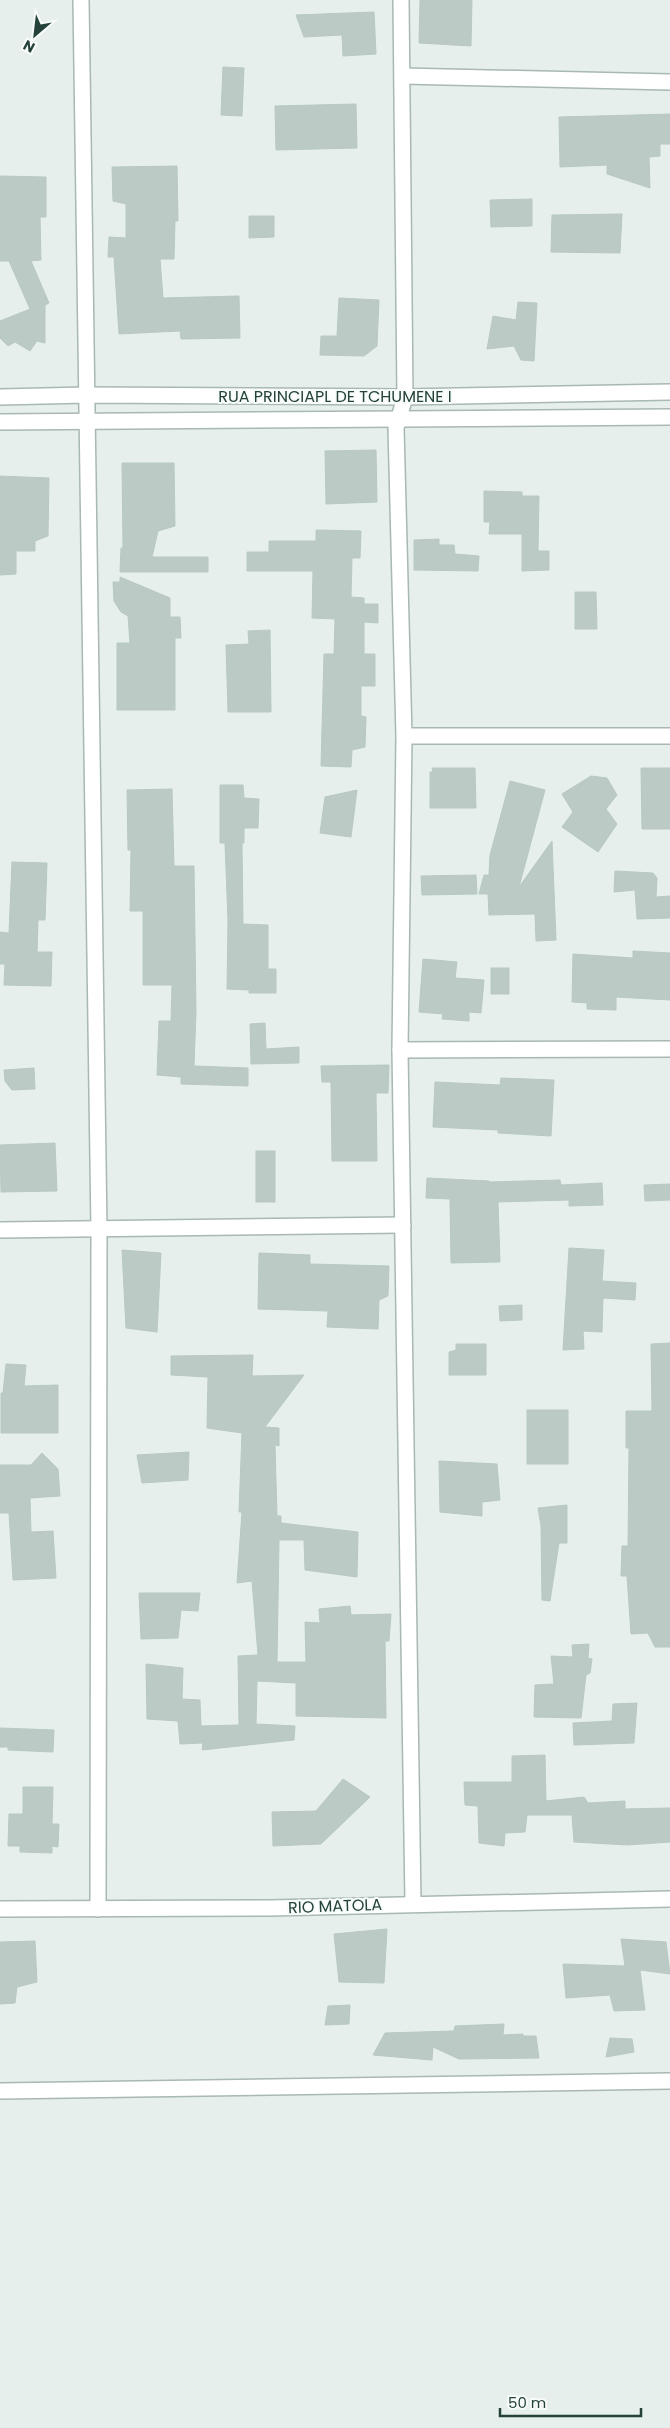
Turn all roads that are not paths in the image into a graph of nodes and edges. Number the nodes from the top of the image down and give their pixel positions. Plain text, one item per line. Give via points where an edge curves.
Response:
1 (81, 0) edge
2 (400, 0) edge
3 (402, 76) junction
4 (670, 82) edge
5 (670, 392) edge
6 (87, 395) junction
7 (0, 397) edge
8 (405, 397) junction
9 (670, 417) edge
10 (400, 418) junction
11 (0, 422) edge
12 (87, 422) junction
13 (404, 736) junction
14 (670, 736) edge
15 (670, 1049) edge
16 (400, 1050) junction
17 (403, 1225) junction
18 (99, 1229) junction
19 (0, 1230) edge
20 (670, 1899) edge
21 (413, 1903) junction
22 (0, 1909) edge
23 (98, 1909) junction
24 (670, 2081) edge
25 (0, 2091) edge

1 - 6 street
2 - 3 street
3 - 4 street
3 - 8 street
5 - 8 street, RUA PRINCIAPL DE TCHUMENE I
6 - 7 street, RUA PRINCIAPL DE TCHUMENE I
6 - 8 street, RUA PRINCIAPL DE TCHUMENE I
6 - 12 street
8 - 10 street
9 - 10 street, RUA PRINCIAPL DE TCHUMENE I
10 - 12 street, RUA PRINCIAPL DE TCHUMENE I
10 - 13 street via 396,428
11 - 12 street, RUA PRINCIAPL DE TCHUMENE I
12 - 18 street
13 - 14 street
13 - 16 street
15 - 16 street
16 - 17 street
17 - 18 street
17 - 21 street
18 - 19 street
18 - 23 street
20 - 21 street, RIO MATOLA
21 - 23 street, RIO MATOLA
22 - 23 street, RIO MATOLA
24 - 25 street

